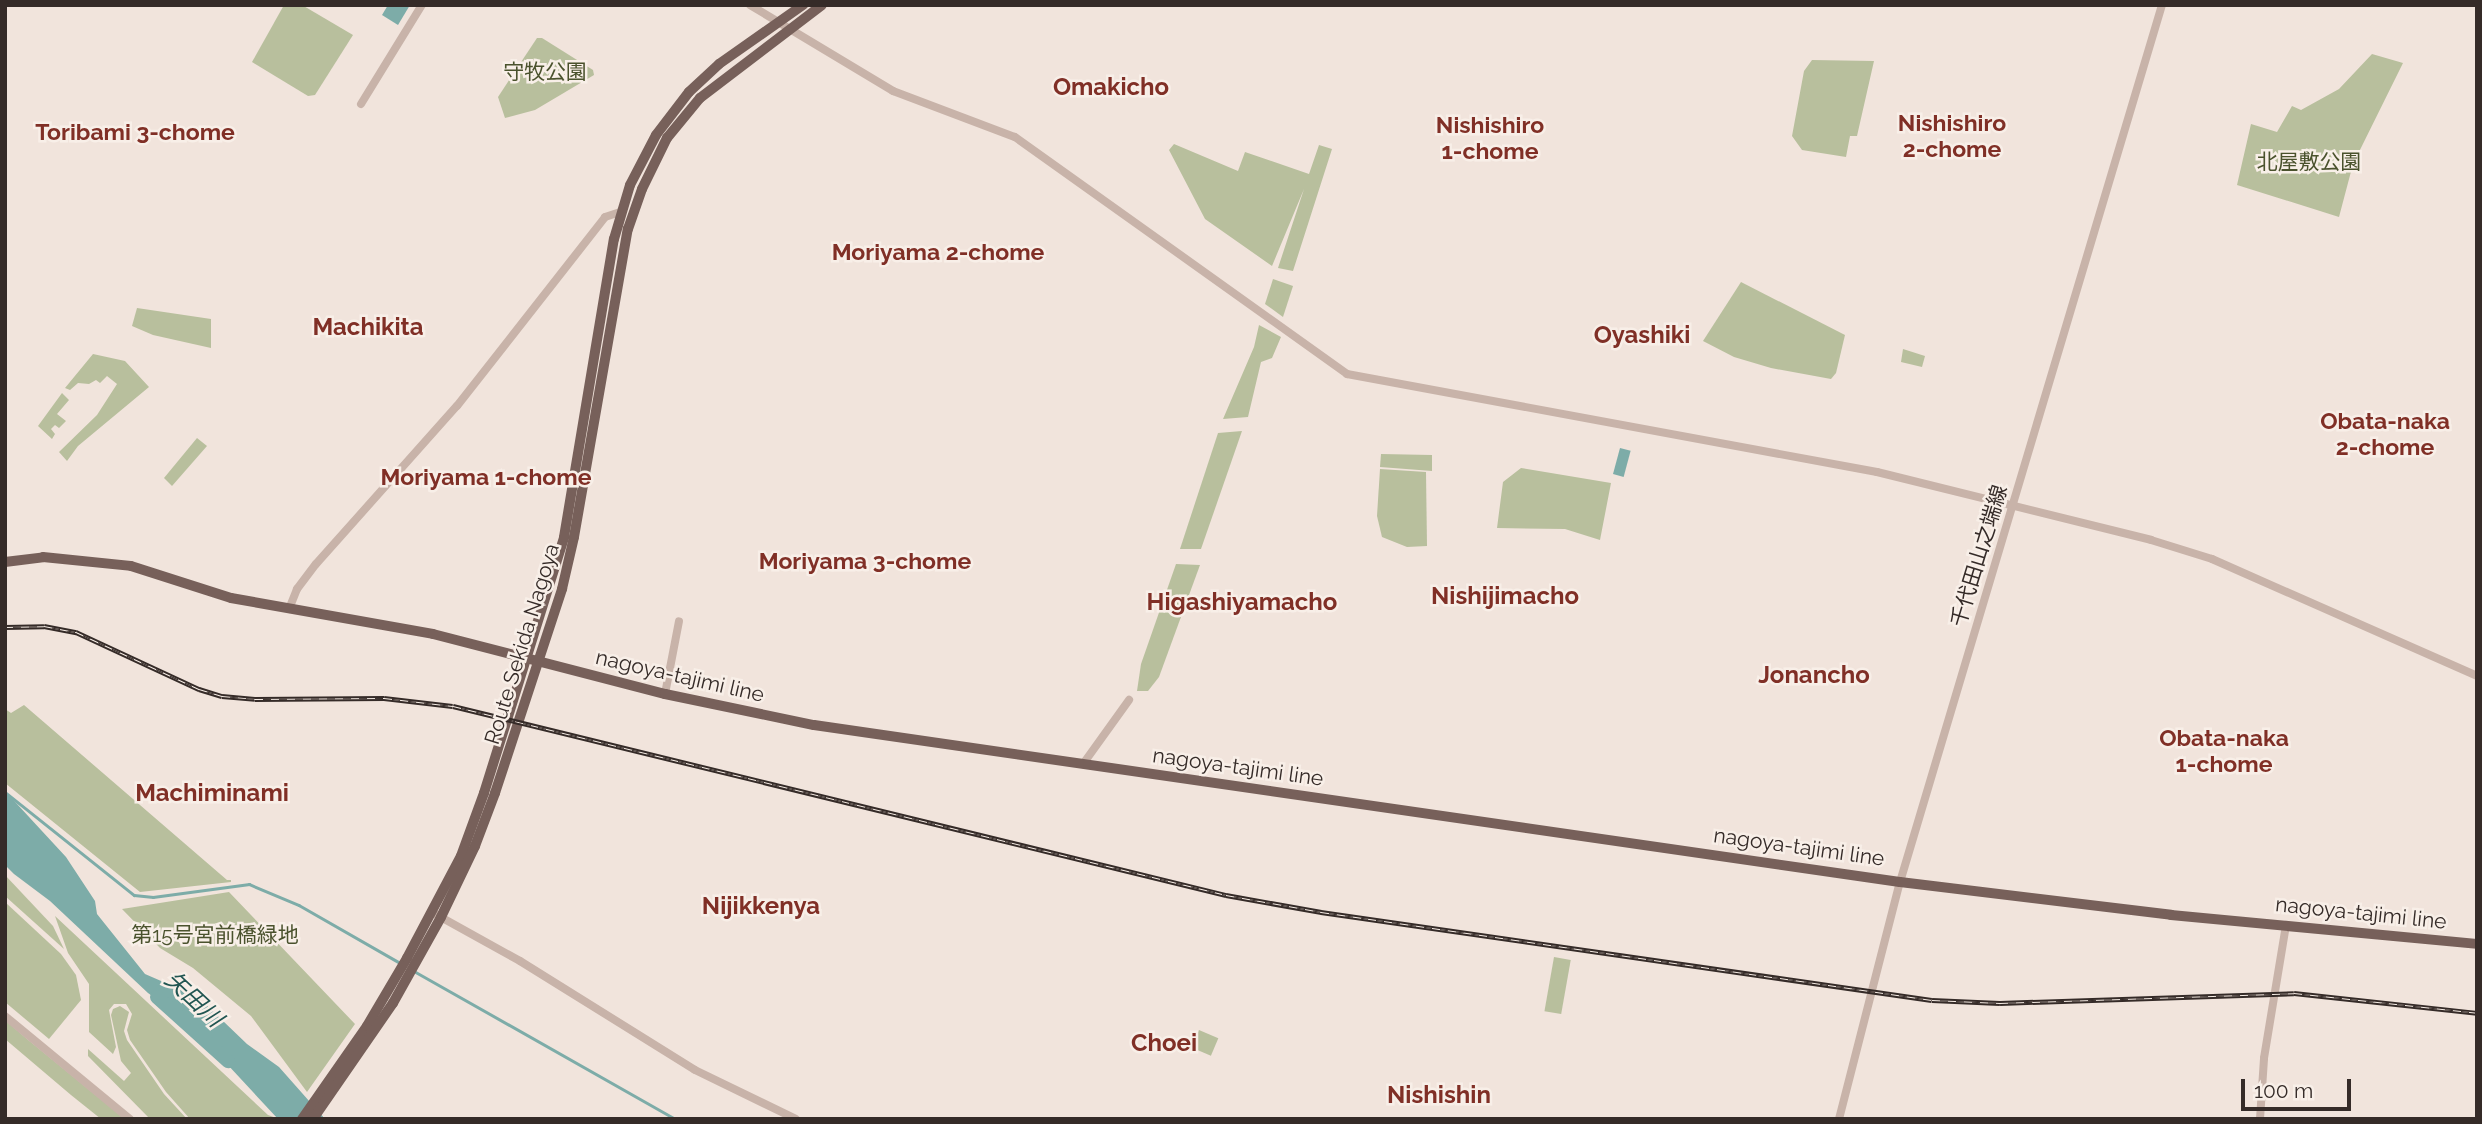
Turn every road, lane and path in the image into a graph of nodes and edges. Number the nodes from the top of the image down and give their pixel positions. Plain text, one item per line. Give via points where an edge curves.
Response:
1 (422, 5) edge
2 (750, 5) edge
3 (803, 5) edge
4 (822, 5) edge
5 (2162, 5) edge
6 (776, 23) junction
7 (787, 30) junction
8 (361, 104) dead end
9 (620, 212) junction
10 (2012, 506) junction
11 (5, 562) edge
12 (289, 609) junction
13 (679, 621) dead end
14 (527, 658) junction
15 (540, 662) junction
16 (2477, 676) edge
17 (665, 694) junction
18 (1129, 700) dead end
19 (1083, 764) junction
20 (1900, 882) junction
21 (436, 915) junction
22 (2286, 925) junction
23 (2477, 943) edge
24 (411, 961) junction
25 (5, 1016) edge
26 (130, 1119) edge
27 (302, 1119) edge
28 (313, 1119) edge
29 (796, 1119) edge
30 (1839, 1119) edge
31 (2260, 1119) edge

1 - 8 street
2 - 6 street
3 - 6 main road, Route Sekida Nagoya
4 - 7 main road, Route Sekida Nagoya
5 - 10 street, 千代田山之端線
6 - 7 street
6 - 9 main road, Route Sekida Nagoya via 689,92 651,144
7 - 10 street via 893,91 1015,137 1342,372 1877,472
7 - 15 main road, Route Sekida Nagoya via 700,98 667,138 638,197 628,229 573,540
9 - 12 street via 605,216 457,406 313,567
9 - 14 main road, Route Sekida Nagoya via 564,537
10 - 16 street via 2212,559
10 - 20 street, 千代田山之端線
11 - 12 main road, nagoya-tajimi line via 43,557 131,566 231,598
12 - 14 main road, nagoya-tajimi line via 433,634
13 - 17 street
14 - 15 main road, nagoya-tajimi line
14 - 21 main road, Route Sekida Nagoya via 461,856
15 - 17 main road, nagoya-tajimi line
15 - 21 main road, Route Sekida Nagoya via 475,846
17 - 19 main road, nagoya-tajimi line via 814,725
18 - 19 street
19 - 20 main road, nagoya-tajimi line
20 - 22 main road, nagoya-tajimi line
20 - 30 street, 千代田山之端線
21 - 24 main road, Route Sekida Nagoya
21 - 29 street via 520,961 695,1070
22 - 23 main road, nagoya-tajimi line
22 - 31 street via 2264,1058
24 - 27 main road, Route Sekida Nagoya
24 - 28 main road, Route Sekida Nagoya via 393,1003
25 - 26 street

